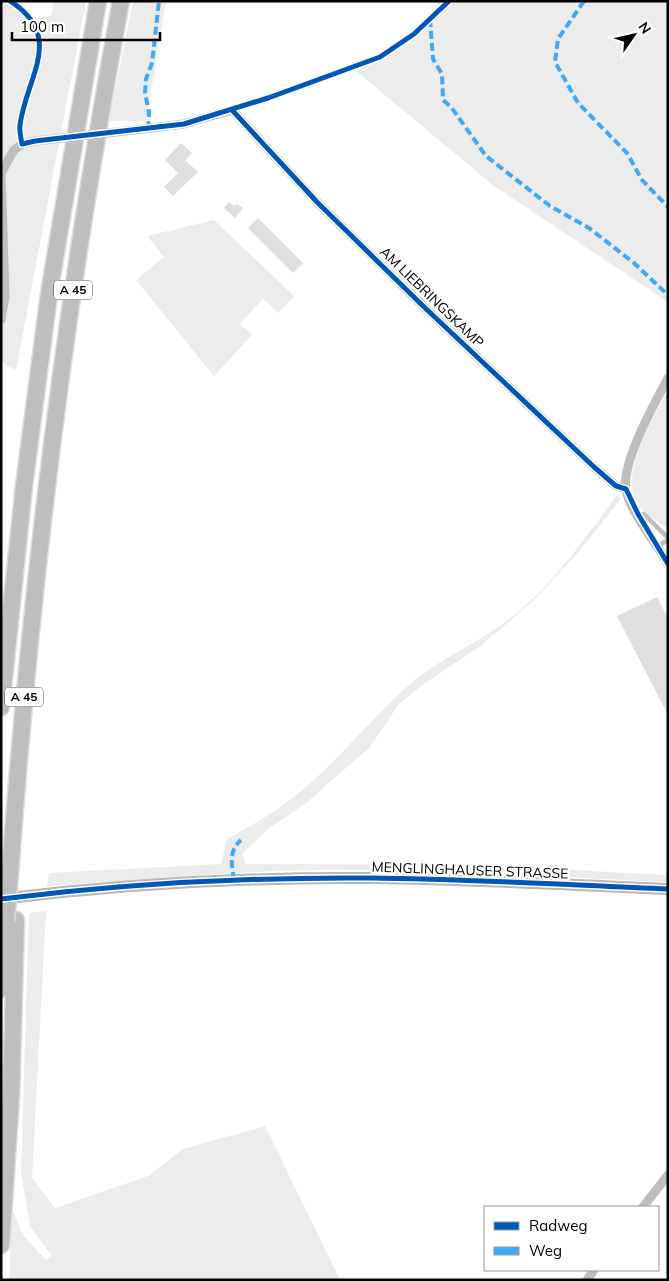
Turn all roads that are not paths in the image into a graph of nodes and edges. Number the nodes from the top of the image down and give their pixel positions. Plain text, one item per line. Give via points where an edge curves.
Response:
1 (98, 1) edge
2 (121, 1) edge
3 (449, 1) edge
4 (232, 110) junction
5 (1, 320) edge
6 (668, 378) edge
7 (626, 489) junction
8 (638, 514) junction
9 (668, 539) edge
10 (658, 546) junction
11 (668, 564) edge
12 (2, 688) edge
13 (1, 707) edge
14 (668, 889) edge
15 (1, 899) edge
16 (11, 921) junction
17 (1, 989) edge
18 (668, 1175) edge
19 (644, 1206) edge
20 (1, 1245) edge

1 - 12 highway, A 45 via 49,294
2 - 16 highway, A 45, bridge via 87,194 50,452 28,660 11,869
3 - 4 lane via 414,34 380,57
4 - 5 street, bridge via 184,124 35,141 14,150 1,173 6,296
4 - 7 street, AM LIEBRINGSKAMP via 286,171 424,306 594,467 616,486
6 - 7 street via 642,428
7 - 8 street
8 - 9 lane via 644,514
8 - 10 street
9 - 10 lane
10 - 11 street
12 - 13 highway, A 45
14 - 15 street, MENGLINGHAUSER STRASSE via 380,878 291,879 141,885
16 - 17 highway, A 45
16 - 20 highway via 11,1096
18 - 19 street

